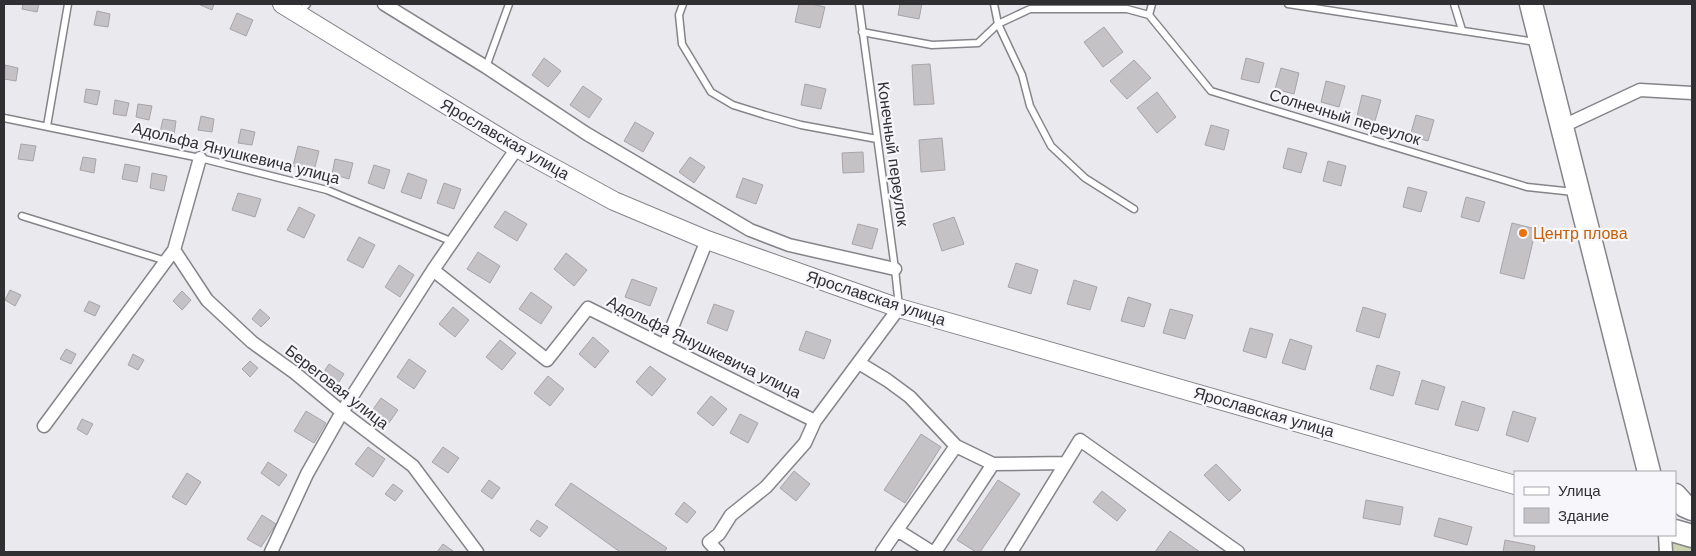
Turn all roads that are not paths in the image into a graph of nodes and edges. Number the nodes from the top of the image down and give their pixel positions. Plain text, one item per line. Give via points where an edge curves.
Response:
1 (68, 4) edge
2 (282, 4) edge
3 (384, 4) edge
4 (509, 4) edge
5 (683, 4) edge
6 (859, 4) edge
7 (994, 4) edge
8 (1152, 4) edge
9 (1288, 4) edge
10 (1454, 4) edge
11 (1531, 4) edge
12 (303, 9) edge
13 (1149, 15) junction
14 (998, 24) junction
15 (1462, 30) junction
16 (862, 32) junction
17 (1541, 43) junction
18 (486, 66) junction
19 (1692, 93) edge
20 (4, 118) edge
21 (47, 126) junction
22 (1561, 127) junction
23 (877, 140) junction
24 (517, 148) junction
25 (200, 158) junction
26 (1578, 192) junction
27 (1134, 209) dead end
28 (22, 216) dead end
29 (707, 240) junction
30 (453, 242) junction
31 (174, 250) junction
32 (166, 261) junction
33 (433, 270) junction
34 (895, 270) junction
35 (899, 308) junction
36 (665, 346) junction
37 (859, 363) junction
38 (342, 412) junction
39 (815, 421) junction
40 (44, 426) dead end
41 (1641, 444) junction
42 (956, 446) junction
43 (1066, 463) junction
44 (993, 464) junction
45 (1649, 471) edge
46 (1656, 471) edge
47 (1514, 485) edge
48 (1676, 496) edge
49 (1692, 510) edge
50 (897, 530) junction
51 (1676, 531) edge
52 (1665, 536) edge
53 (1692, 536) edge
54 (271, 552) edge
55 (477, 552) edge
56 (718, 552) edge
57 (882, 552) edge
58 (932, 552) edge
59 (936, 552) edge
60 (1011, 552) edge
61 (1238, 552) edge
62 (1666, 552) edge

1 - 21 lane
2 - 12 main road, Ярославская улица
3 - 18 street
4 - 18 lane
5 - 23 lane via 679,15 682,44 712,92 733,105 765,115
6 - 16 lane, Конечный переулок
7 - 14 lane
8 - 13 lane
9 - 15 lane
10 - 15 lane
11 - 17 highway
12 - 24 main road, Ярославская улица
13 - 14 lane via 1127,9 1030,9
13 - 26 lane, Солнечный переулок via 1211,91 1527,187
14 - 16 lane via 978,43 932,45
14 - 27 lane via 1022,75 1030,106 1051,146 1085,178
15 - 17 lane
16 - 23 lane, Конечный переулок
17 - 22 highway
18 - 34 street via 587,134 750,230 789,246
19 - 22 street via 1640,90
20 - 21 lane, Адольфа Янушкевича улица
21 - 25 lane, Адольфа Янушкевича улица
22 - 26 highway
23 - 34 lane, Конечный переулок
24 - 29 main road, Ярославская улица via 614,201
24 - 30 street
25 - 30 lane, Адольфа Янушкевича улица via 327,190
25 - 31 street
26 - 41 highway
28 - 32 lane
29 - 35 main road, Ярославская улица
29 - 36 street
30 - 33 street
31 - 32 street
31 - 38 street, Береговая улица via 207,300 252,342
32 - 40 street
33 - 36 street, Адольфа Янушкевича улица via 547,360 588,308
33 - 38 street
34 - 35 lane, Конечный переулок
35 - 37 street
35 - 47 main road, Ярославская улица
36 - 39 street, Адольфа Янушкевича улица
37 - 39 street
37 - 42 street via 910,397
38 - 54 street
38 - 55 street, Береговая улица via 413,466
39 - 56 street via 805,443 766,487 731,515 712,539 710,542
41 - 45 highway
41 - 46 highway
42 - 44 street
42 - 50 street
43 - 44 street
43 - 60 street
43 - 61 street via 1080,440
44 - 59 street
48 - 49 highway
50 - 57 street
50 - 58 street
51 - 53 highway
52 - 62 street

